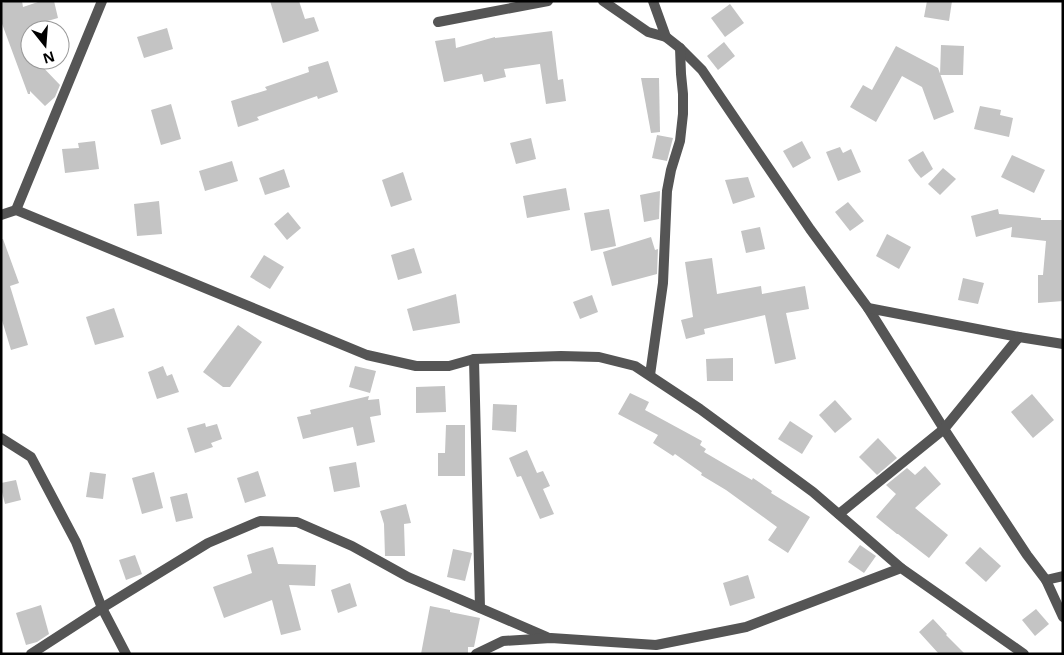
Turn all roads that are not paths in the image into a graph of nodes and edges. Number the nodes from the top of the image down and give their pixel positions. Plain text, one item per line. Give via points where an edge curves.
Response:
1 (102, 1) edge
2 (548, 1) edge
3 (603, 1) edge
4 (653, 1) edge
5 (438, 22) dead end
6 (666, 37) junction
7 (680, 48) junction
8 (16, 210) junction
9 (1, 215) edge
10 (868, 308) junction
11 (1019, 337) junction
12 (1063, 344) edge
13 (474, 360) junction
14 (650, 375) junction
15 (944, 429) junction
16 (1, 438) edge
17 (839, 514) junction
18 (901, 568) junction
19 (1063, 576) edge
20 (1046, 580) junction
21 (102, 608) junction
22 (480, 608) junction
23 (1063, 617) edge
24 (551, 638) junction
25 (31, 654) edge
26 (126, 654) edge
27 (476, 654) edge
28 (1024, 654) edge

1 - 8 street
2 - 5 street
3 - 6 street via 648,32
4 - 6 street
6 - 7 street
7 - 10 street via 702,70
7 - 14 street via 683,114 680,141 667,191 662,283
8 - 9 street
8 - 13 street via 367,355 416,366 449,366
10 - 11 street
10 - 15 street
11 - 12 street
11 - 15 street
13 - 14 street via 599,356 635,366
13 - 22 street
14 - 17 street
15 - 17 street
15 - 20 street
16 - 21 street via 31,457 76,542
17 - 18 street
18 - 24 street via 746,627 656,645
18 - 28 street
19 - 20 street
20 - 23 street
21 - 22 street via 208,543 260,521 296,522
21 - 25 street
21 - 26 street
22 - 24 street
24 - 27 street via 503,641

